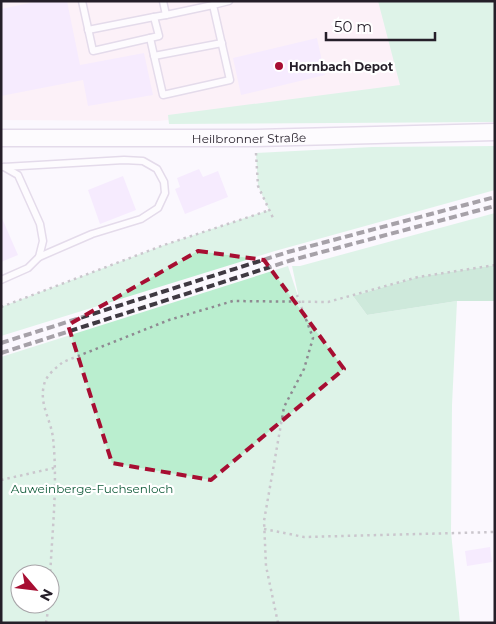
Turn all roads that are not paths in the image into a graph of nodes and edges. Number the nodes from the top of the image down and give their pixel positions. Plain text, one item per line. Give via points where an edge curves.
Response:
1 (82, 1) edge
2 (162, 1) edge
3 (229, 1) edge
4 (213, 5) junction
5 (166, 15) junction
6 (154, 17) junction
7 (88, 30) junction
8 (150, 38) junction
9 (222, 43) junction
10 (154, 56) junction
11 (495, 132) edge
12 (1, 138) edge
13 (3, 167) edge
14 (39, 257) junction
15 (1, 280) edge

1 - 7 lane
2 - 5 lane
3 - 4 lane
4 - 5 lane
4 - 9 lane
5 - 6 lane
6 - 7 lane
6 - 8 lane via 159,36
7 - 8 lane via 93,51
8 - 10 lane
9 - 10 lane
9 - 10 lane via 230,80 163,95
11 - 12 street, Heilbronner Straße via 256,138
13 - 14 lane via 18,175 40,224 42,241
13 - 14 lane via 124,160 143,162 157,170 164,182 165,193 158,208 141,219 92,234
14 - 15 lane via 28,268

